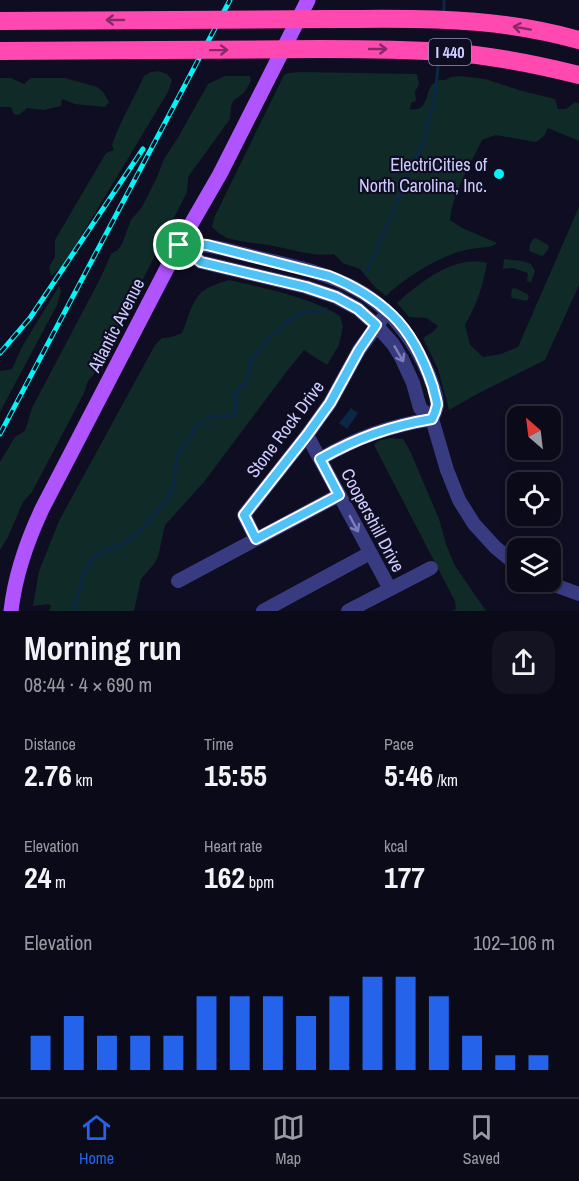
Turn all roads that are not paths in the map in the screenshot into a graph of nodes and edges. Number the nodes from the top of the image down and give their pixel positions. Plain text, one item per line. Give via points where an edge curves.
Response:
1 (308, 0) edge
2 (0, 21) edge
3 (579, 40) edge
4 (0, 51) edge
5 (579, 75) edge
6 (179, 245) junction
7 (274, 261) junction
8 (269, 277) junction
9 (388, 312) junction
10 (376, 325) junction
11 (432, 419) junction
12 (307, 435) junction
13 (320, 459) junction
14 (339, 495) junction
15 (256, 539) junction
16 (370, 553) junction
17 (507, 557) edge
18 (431, 568) dead end
19 (178, 581) dead end
20 (561, 587) edge
21 (390, 590) junction
22 (579, 594) edge
23 (11, 611) edge
24 (263, 611) edge
25 (348, 611) edge

1 - 6 main road, Atlantic Avenue
3 -> 2 highway, I 440, bridge via 547,32 453,21
4 -> 5 highway, I 440, bridge via 393,49 520,62
6 - 7 street via 207,245
6 - 8 street via 201,262
6 - 23 main road, Atlantic Avenue via 34,525 21,560
7 - 8 street
7 - 9 street via 347,283
8 - 10 street via 336,297
9 - 10 street, Stone Rock Drive
9 - 11 street via 408,336 428,371 437,404
10 -> 11 street via 402,359 420,408
10 - 12 street, Stone Rock Drive
11 - 13 street via 359,438
11 - 17 street via 459,500 474,524
12 - 13 street, Coopershill Drive
12 - 15 street, Stone Rock Drive via 244,515
13 - 14 street, Coopershill Drive
14 - 15 street
14 -> 16 street, Coopershill Drive
15 - 19 street
16 - 21 street, Coopershill Drive
16 - 24 street
18 - 21 street
20 - 22 street
21 - 25 street

